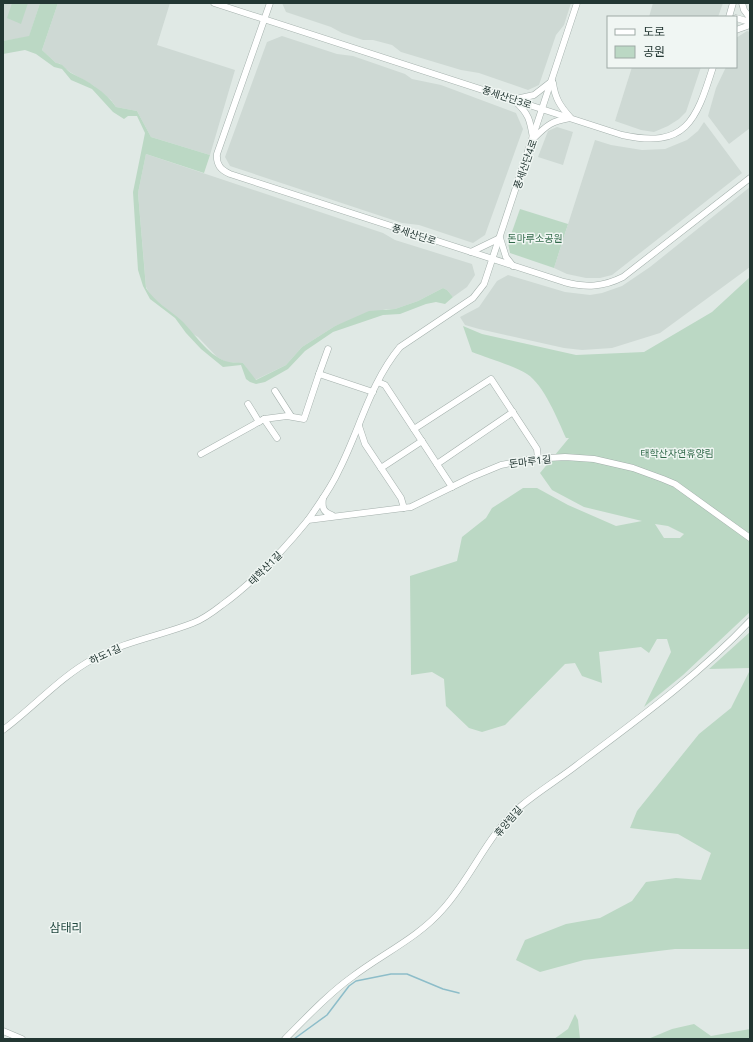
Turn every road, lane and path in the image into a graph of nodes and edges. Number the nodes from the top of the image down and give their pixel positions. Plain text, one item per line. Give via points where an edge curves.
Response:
1 (214, 3) edge
2 (270, 3) edge
3 (577, 3) edge
4 (733, 3) edge
5 (742, 3) edge
6 (732, 16) edge
7 (737, 18) edge
8 (750, 18) edge
9 (264, 19) junction
10 (750, 22) edge
11 (750, 25) edge
12 (737, 30) edge
13 (713, 68) edge
14 (552, 81) junction
15 (513, 99) junction
16 (543, 109) junction
17 (571, 118) junction
18 (533, 140) junction
19 (750, 178) edge
20 (500, 238) junction
21 (471, 252) junction
22 (493, 260) junction
23 (513, 266) junction
24 (328, 350) dead end
25 (319, 374) junction
26 (378, 382) junction
27 (275, 391) dead end
28 (373, 392) junction
29 (248, 404) dead end
30 (513, 412) junction
31 (291, 416) junction
32 (262, 420) junction
33 (359, 425) junction
34 (414, 429) junction
35 (277, 438) dead end
36 (422, 441) junction
37 (365, 444) junction
38 (350, 448) junction
39 (201, 454) dead end
40 (538, 459) junction
41 (437, 464) junction
42 (381, 468) junction
43 (452, 487) junction
44 (323, 497) junction
45 (404, 508) junction
46 (335, 516) junction
47 (308, 520) junction
48 (750, 538) edge
49 (223, 604) joint
50 (750, 621) edge
51 (3, 730) edge
52 (3, 1031) edge
53 (22, 1039) edge
54 (284, 1039) edge

1 - 9 street, 풍세산단3로
2 - 9 street, 풍세산단로
3 - 14 street, 풍세산단4로
4 - 6 street
5 - 8 street
7 - 10 street
9 - 15 street, 풍세산단3로
9 - 21 street, 풍세산단로 via 217,154 218,166 230,174
11 - 12 street
13 - 17 street, 풍세산단3로 via 697,112 682,130 669,136 642,139
14 - 15 street via 534,95
14 - 16 street, 풍세산단4로
14 - 17 street via 555,96
15 - 16 street, 풍세산단3로
15 - 18 street via 526,111
16 - 17 street, 풍세산단3로
16 - 18 street, 풍세산단4로
17 - 18 street via 547,125
18 - 20 street, 풍세산단4로
19 - 23 street, 풍세산단로 via 624,277 609,284 595,287 578,286
20 - 21 street
20 - 22 street, 풍세산단4로
20 - 23 street via 506,257
21 - 22 street, 풍세산단로
22 - 23 street, 풍세산단로
22 - 26 street, 풍세산단4로 via 484,284 474,298 400,347
24 - 25 street
25 - 28 street
25 - 31 street via 304,419
26 - 28 street, 풍세산단4로
26 - 34 street via 385,385
27 - 31 street
28 - 33 street, 풍세산단4로
29 - 32 street
30 - 34 street via 491,379
30 - 40 street via 537,449
30 - 41 street
31 - 32 street
32 - 35 street
32 - 39 street
33 - 37 street
33 - 38 street, 풍세산단4로
34 - 36 street
36 - 41 street
36 - 42 street
37 - 38 street via 360,443
37 - 42 street
38 - 44 street, 풍세산단4로
40 - 43 street, 돈마루1길 via 501,465
40 - 48 street, 돈마루1길 via 594,459 633,468 663,479 675,484
41 - 43 street
42 - 45 street via 401,498
43 - 45 street, 돈마루1길
44 - 46 street via 323,510
44 - 47 street, 풍세산단4로
45 - 46 street, 돈마루1길
46 - 47 street, 돈마루1길
47 - 49 street, 태학산1길 via 243,590
49 - 51 street, 하도1길 via 195,622 134,641 95,657 73,670 28,712
50 - 54 street, 휴양림길 via 689,678 519,807 504,822 443,910 418,933 337,989
52 - 53 street

